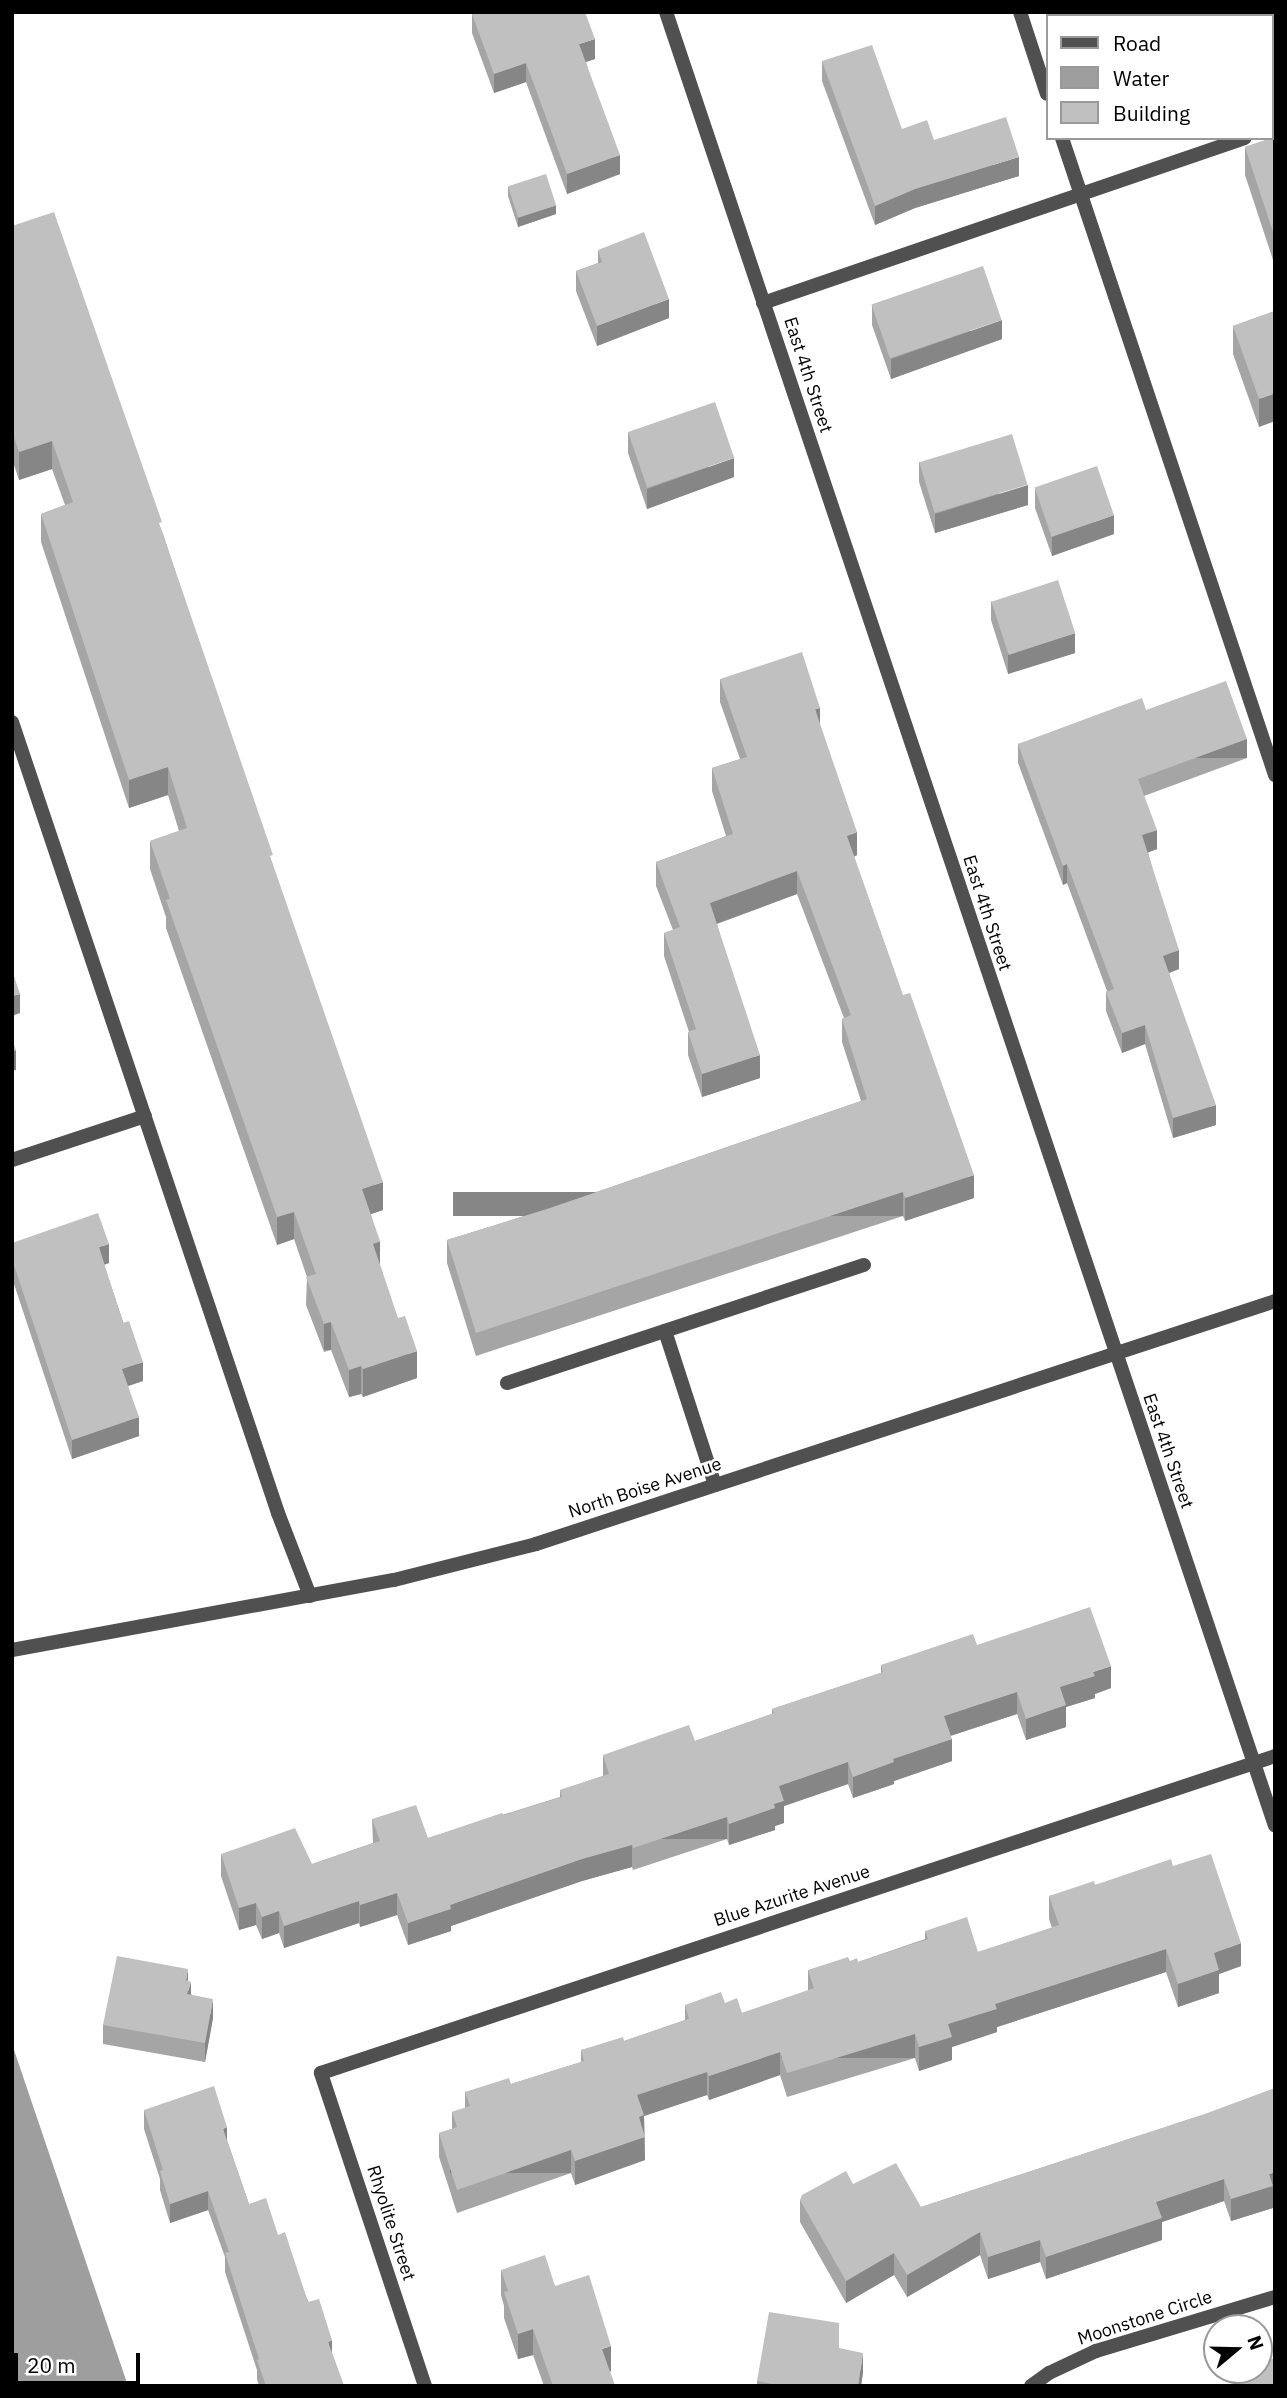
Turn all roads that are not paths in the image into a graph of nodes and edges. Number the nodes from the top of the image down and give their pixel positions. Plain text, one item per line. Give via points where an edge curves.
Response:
1 (666, 12) edge
2 (1020, 12) edge
3 (1046, 91) edge
4 (1063, 140) edge
5 (1239, 140) edge
6 (1081, 194) junction
7 (763, 303) junction
8 (12, 722) edge
9 (1275, 775) edge
10 (145, 1116) junction
11 (12, 1160) edge
12 (864, 1265) dead end
13 (1275, 1301) edge
14 (664, 1331) junction
15 (1115, 1354) junction
16 (507, 1383) dead end
17 (715, 1485) junction
18 (310, 1595) junction
19 (12, 1650) edge
20 (1275, 1756) edge
21 (1254, 1763) junction
22 (1275, 1826) edge
23 (321, 2073) joint
24 (1275, 2297) edge
25 (425, 2386) edge
26 (1031, 2386) edge

1 - 7 street, East 4th Street
2 - 3 street
4 - 6 street
5 - 6 street
6 - 7 street
6 - 9 street
7 - 15 street, East 4th Street
8 - 10 street
10 - 11 street
10 - 18 street
12 - 14 street
13 - 15 street, North Boise Avenue
14 - 16 street
14 - 17 street
15 - 17 street, North Boise Avenue
15 - 21 street, East 4th Street
17 - 18 street, North Boise Avenue via 536,1544 394,1580
18 - 19 street, North Boise Avenue
20 - 21 street, Blue Azurite Avenue
21 - 22 street, East 4th Street
21 - 23 street, Blue Azurite Avenue
23 - 25 street, Rhyolite Street
24 - 26 street, Moonstone Circle via 1096,2351

